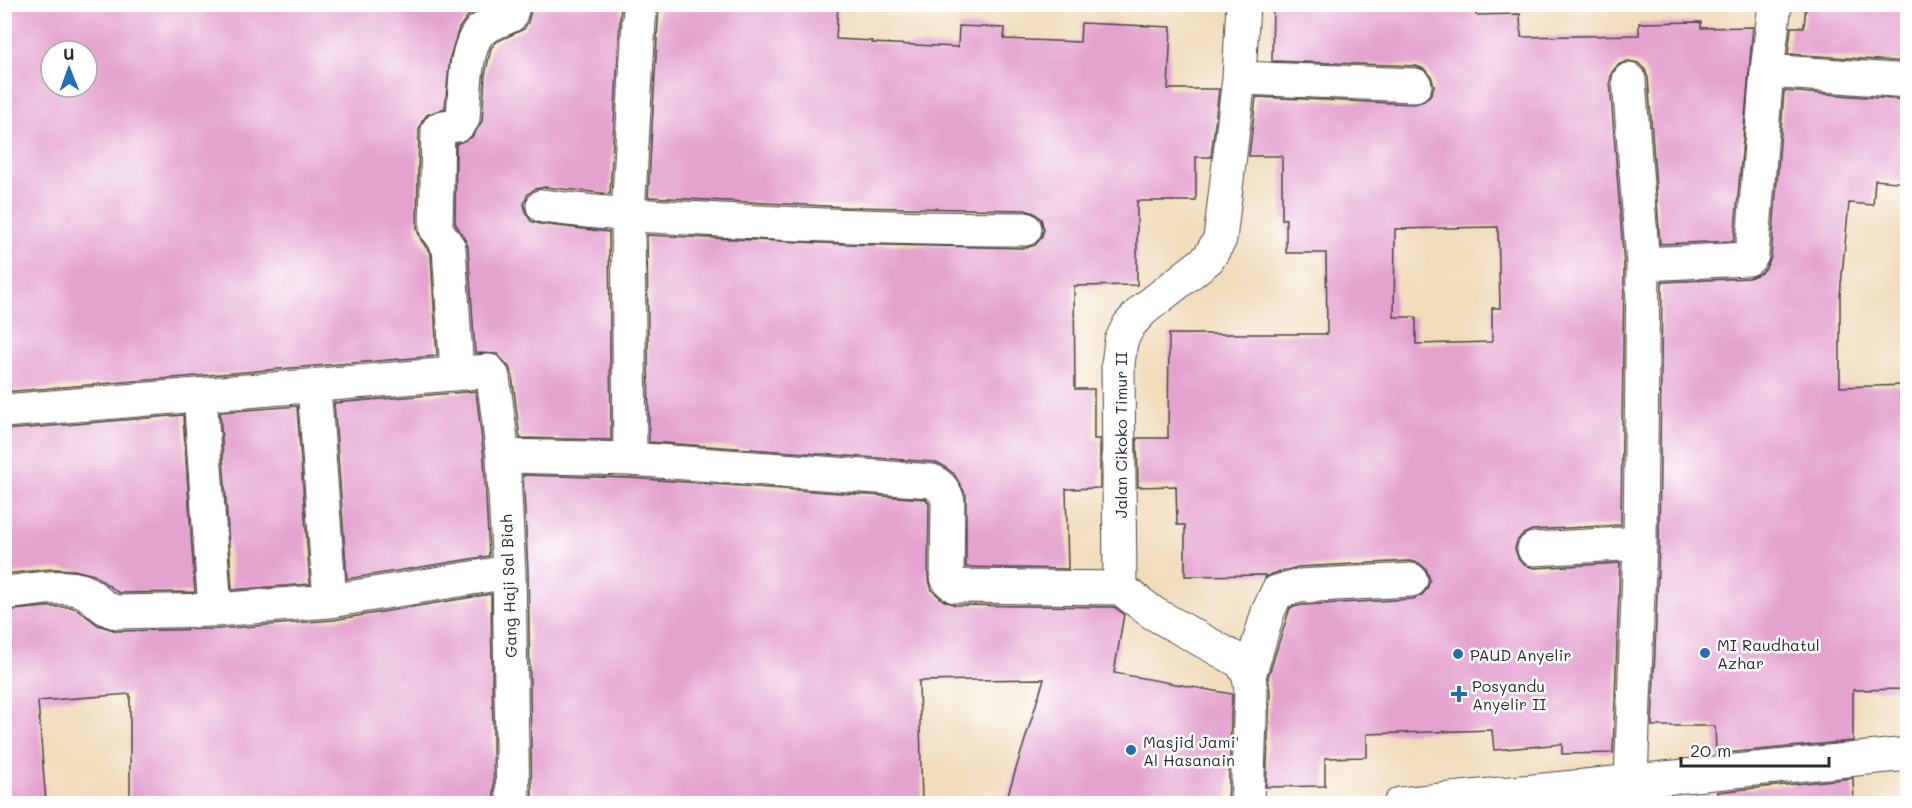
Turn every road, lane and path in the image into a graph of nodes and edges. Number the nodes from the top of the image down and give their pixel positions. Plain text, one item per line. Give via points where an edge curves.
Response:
1 (514, 4) edge
2 (640, 4) edge
3 (1243, 4) edge
4 (1773, 5) edge
5 (1767, 71) junction
6 (1239, 78) junction
7 (1629, 80) dead end
8 (1908, 81) edge
9 (1415, 85) dead end
10 (543, 206) dead end
11 (628, 215) junction
12 (1025, 229) dead end
13 (1643, 264) junction
14 (473, 372) junction
15 (314, 387) junction
16 (200, 395) junction
17 (4, 411) edge
18 (503, 456) junction
19 (630, 459) junction
20 (1640, 543) junction
21 (1534, 549) dead end
22 (509, 572) junction
23 (1412, 580) dead end
24 (1120, 588) junction
25 (4, 593) edge
26 (330, 601) junction
27 (214, 610) junction
28 (1249, 676) junction
29 (1908, 754) edge
30 (1631, 781) junction
31 (513, 804) edge
32 (1247, 804) edge
33 (1400, 804) edge

1 - 14 street, Gang Haji Sal Biah via 510,16 476,36 469,55 463,119 458,125 438,130 436,229 450,254
2 - 11 street
3 - 6 street, Jalan Cikoko Timur II
4 - 5 street
5 - 8 street
5 - 13 street via 1752,255 1748,259
6 - 9 street
6 - 24 street, Jalan Cikoko Timur II via 1220,239 1208,258 1143,310 1121,341
7 - 13 street
10 - 11 street
11 - 12 street via 901,228
11 - 19 street
13 - 20 street
14 - 15 street
14 - 18 street, Gang Haji Sal Biah via 493,377
15 - 16 street
15 - 26 street
16 - 17 street
16 - 27 street
18 - 19 street
18 - 22 street, Gang Haji Sal Biah
19 - 24 street via 932,482 945,492 948,501 947,577 955,586
20 - 21 street
20 - 30 street
22 - 26 street
22 - 31 street, Gang Haji Sal Biah
23 - 28 street via 1299,586 1277,592
24 - 28 street via 1153,613 1241,662
25 - 27 street via 66,588 82,590 107,610 117,612
26 - 27 street
28 - 32 street
29 - 30 street
30 - 33 street

